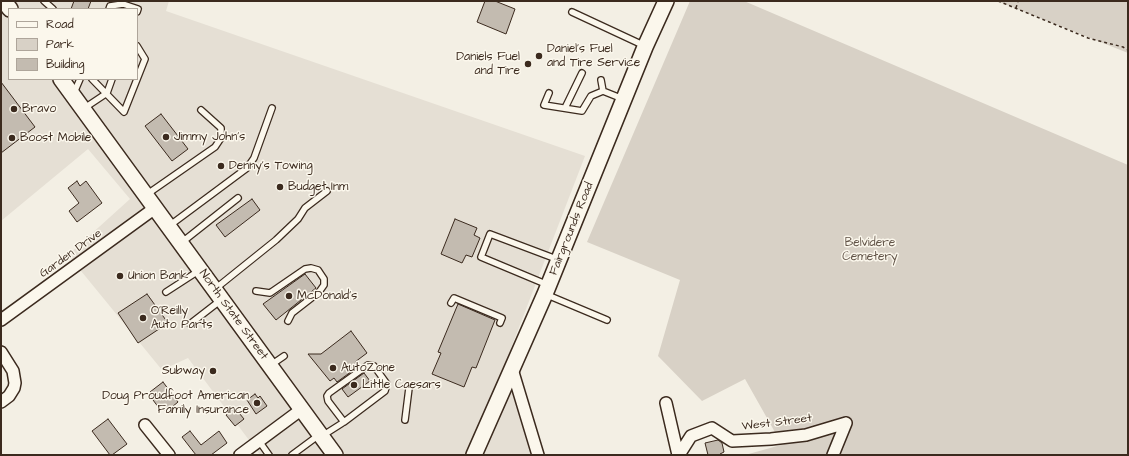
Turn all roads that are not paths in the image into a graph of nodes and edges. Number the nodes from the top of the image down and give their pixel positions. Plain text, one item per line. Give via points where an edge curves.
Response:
1 (44, 1) edge
2 (666, 1) edge
3 (52, 8) edge
4 (109, 8) edge
5 (135, 8) edge
6 (572, 12) dead end
7 (645, 47) junction
8 (138, 48) edge
9 (582, 73) dead end
10 (138, 77) edge
11 (62, 80) edge
12 (80, 80) edge
13 (93, 80) edge
14 (112, 80) edge
15 (137, 80) edge
16 (601, 80) dead end
17 (603, 91) junction
18 (107, 93) junction
19 (549, 93) dead end
20 (73, 95) junction
21 (625, 100) junction
22 (272, 108) dead end
23 (565, 108) junction
24 (83, 109) junction
25 (201, 110) dead end
26 (327, 191) dead end
27 (146, 195) junction
28 (238, 198) dead end
29 (155, 208) junction
30 (168, 226) junction
31 (181, 243) junction
32 (559, 261) junction
33 (200, 269) junction
34 (256, 290) dead end
35 (547, 290) junction
36 (166, 292) dead end
37 (218, 295) junction
38 (451, 303) dead end
39 (1, 320) edge
40 (607, 320) dead end
41 (288, 321) dead end
42 (500, 323) dead end
43 (190, 324) dead end
44 (1, 352) edge
45 (284, 356) dead end
46 (270, 365) junction
47 (512, 369) junction
48 (409, 388) dead end
49 (1, 402) edge
50 (666, 403) dead end
51 (302, 409) junction
52 (405, 420) dead end
53 (344, 422) junction
54 (145, 425) dead end
55 (321, 435) junction
56 (259, 441) junction
57 (169, 455) edge
58 (240, 455) edge
59 (269, 455) edge
60 (292, 455) edge
61 (335, 455) edge
62 (474, 455) edge
63 (538, 455) edge
64 (678, 455) edge
65 (833, 455) edge

1 - 3 lane
2 - 7 main road, Fairgrounds Road
4 - 5 lane via 123,4
6 - 7 lane
7 - 21 main road, Fairgrounds Road
8 - 10 lane via 145,59
9 - 23 lane
11 - 20 main road, North State Street
12 - 20 lane
13 - 18 lane
14 - 18 lane
15 - 18 lane via 124,112
16 - 17 lane
17 - 21 lane
17 - 23 lane via 591,96 582,111
18 - 24 lane
19 - 23 lane via 544,105
20 - 24 main road, North State Street
21 - 32 main road, Fairgrounds Road
22 - 30 lane via 254,158 247,168
24 - 27 main road, North State Street
25 - 27 lane via 221,128 222,138 215,147
26 - 37 lane via 305,208 298,219
27 - 29 main road, North State Street
28 - 31 lane
29 - 30 main road, North State Street
29 - 39 street, Garden Drive
30 - 31 main road, North State Street
31 - 33 main road, North State Street
32 - 35 main road, Fairgrounds Road
32 - 35 lane via 490,234 481,257
33 - 36 lane
33 - 37 main road, North State Street
34 - 41 lane via 270,293 305,269 318,270 324,279 324,285 292,313
35 - 40 lane
35 - 47 main road, Fairgrounds Road
37 - 43 lane
37 - 46 main road, North State Street
38 - 42 lane via 454,298 502,318
44 - 49 street via 13,371 15,383 9,396
45 - 46 lane
46 - 51 main road, North State Street
47 - 62 main road, Fairgrounds Road
47 - 63 street
48 - 52 lane
50 - 64 street
51 - 55 main road, North State Street
51 - 56 street
53 - 53 lane via 386,391 385,381 374,366 368,365 327,396
53 - 55 lane
54 - 57 street
55 - 60 lane
55 - 61 main road, North State Street
56 - 58 street
56 - 59 lane
64 - 65 street, West Street via 691,436 712,428 732,441 806,435 846,423

